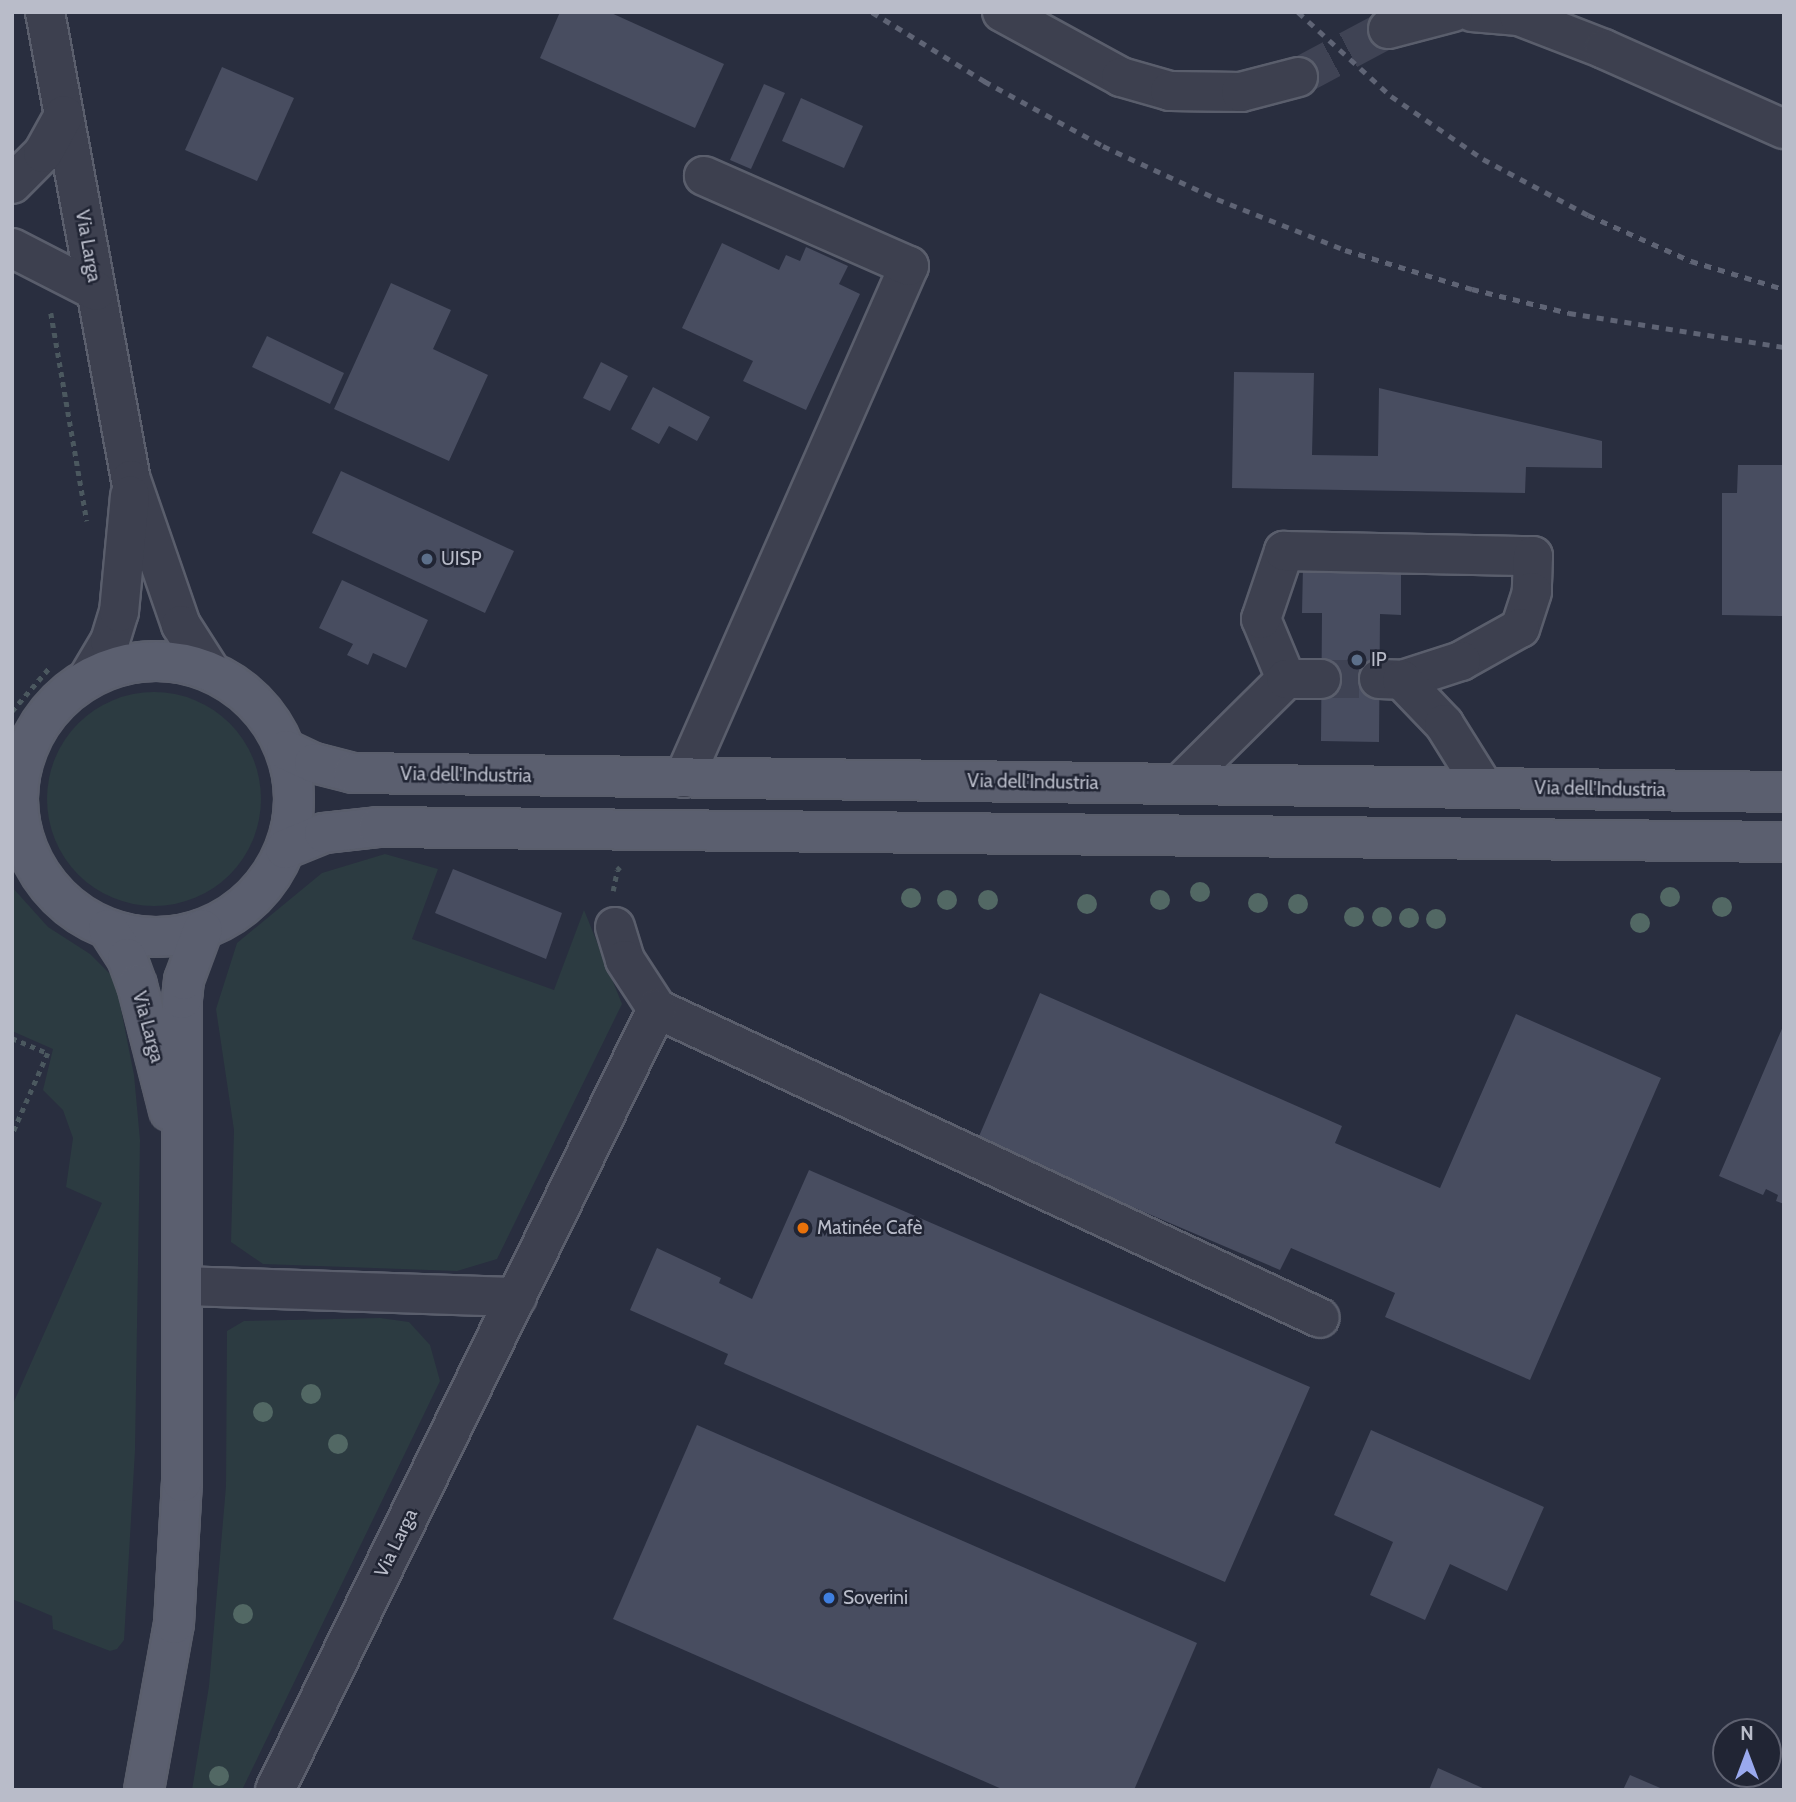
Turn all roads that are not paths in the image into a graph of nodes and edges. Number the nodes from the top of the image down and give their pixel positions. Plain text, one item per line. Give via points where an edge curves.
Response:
1 (46, 12) edge
2 (1002, 12) edge
3 (1453, 12) edge
4 (1472, 12) edge
5 (1388, 29) tunnel mouth
6 (1298, 77) tunnel mouth
7 (64, 115) junction
8 (1784, 129) edge
9 (704, 176) dead end
10 (12, 184) edge
11 (12, 248) edge
12 (96, 291) junction
13 (131, 480) junction
14 (73, 669) junction
15 (211, 672) junction
16 (286, 750) junction
17 (19, 755) edge
18 (684, 778) junction
19 (1180, 784) junction
20 (1484, 788) junction
21 (1784, 792) edge
22 (19, 842) edge
23 (1784, 842) edge
24 (285, 849) junction
25 (615, 927) dead end
26 (108, 929) junction
27 (202, 929) junction
28 (657, 1009) junction
29 (184, 1171) junction
30 (184, 1286) junction
31 (517, 1297) junction
32 (1320, 1318) dead end
33 (144, 1790) edge
34 (275, 1790) edge

1 - 7 street, Via Larga
2 - 6 street via 1121,77 1170,90 1241,92
3 - 5 street
4 - 8 street via 1519,16
7 - 10 street via 43,153
7 - 12 street, Via Larga
9 - 18 street via 909,266
11 - 12 street
12 - 13 street, Via Larga
13 - 14 street, Via Larga via 119,612 110,641
13 - 15 street, Via Larga via 181,625
14 - 15 main road via 149,661 181,663
14 - 17 main road via 54,706
15 - 16 main road via 248,695 264,712
16 - 18 main road, Via dell'Industria via 352,773
16 - 24 main road via 295,800
17 - 22 main road
18 - 19 main road, Via dell'Industria
19 - 20 main road, Via dell'Industria
19 - 20 street via 1304,679 1261,619 1284,551 1533,556 1532,592 1520,628 1461,661 1391,679 1444,724
20 - 21 main road, Via dell'Industria
22 - 26 main road via 57,896 81,916
23 - 24 main road via 379,827 324,833
24 - 27 main road via 253,898
25 - 28 street via 625,960
26 - 27 main road via 139,936 171,936
26 - 29 main road, Via Larga via 127,958 137,985
27 - 29 main road, Via Larga via 184,980
28 - 31 street, Via Larga
28 - 32 street
29 - 30 main road, Via Larga
30 - 31 street
30 - 33 main road, Via Larga via 182,1482 174,1624
31 - 34 street, Via Larga

